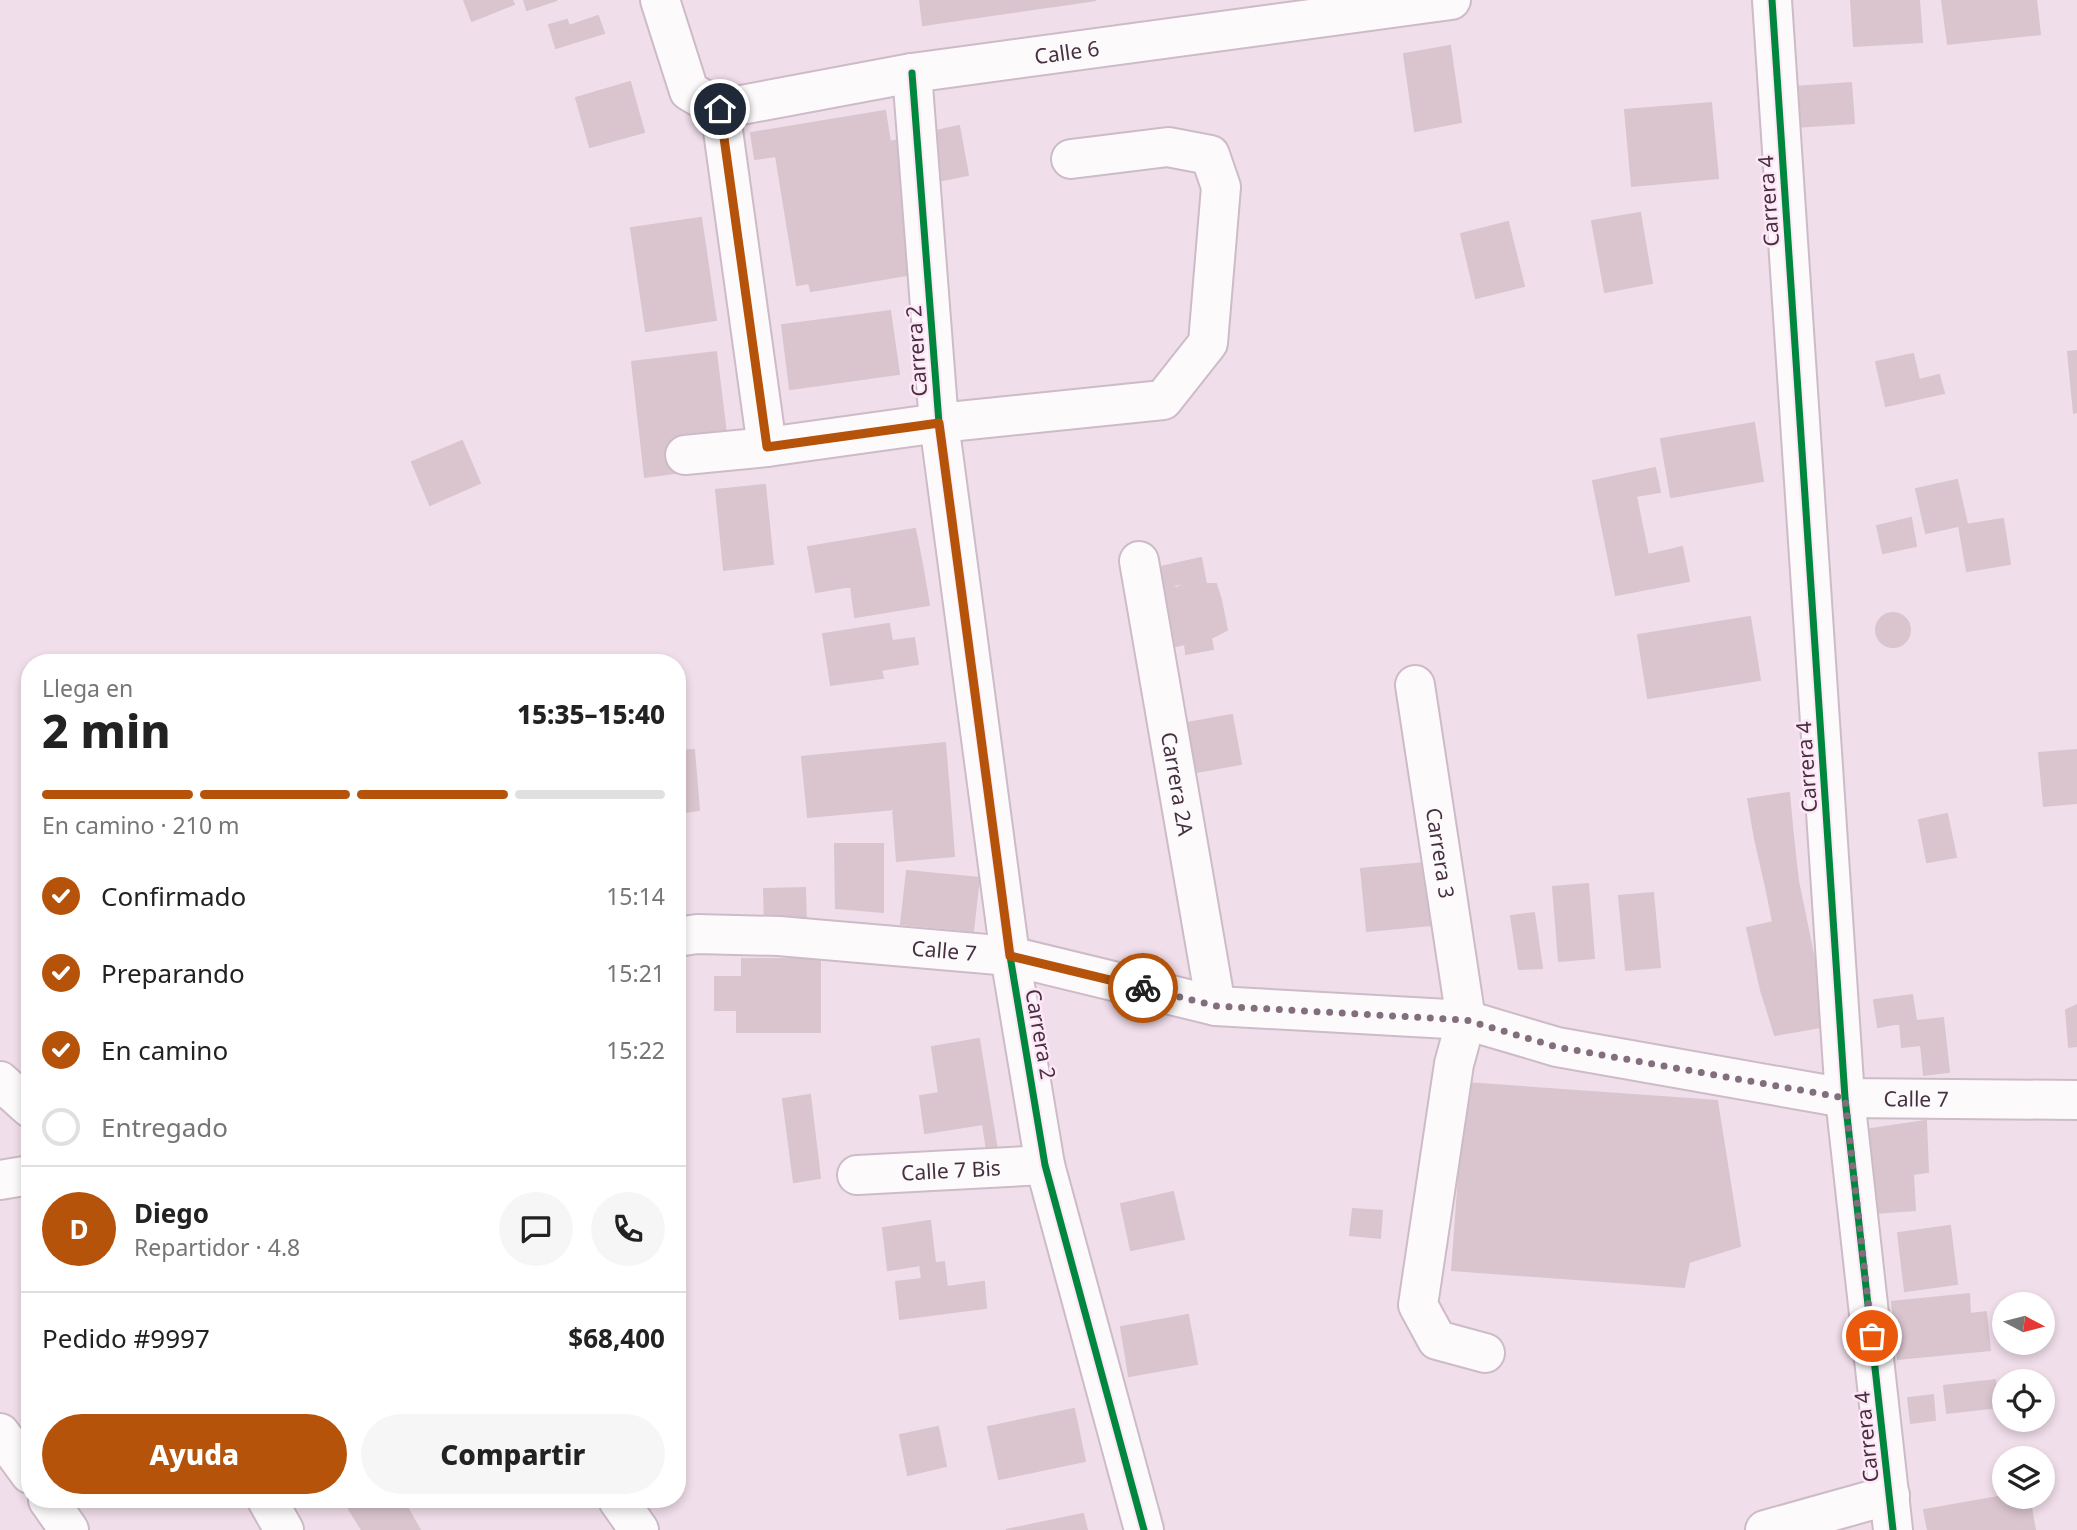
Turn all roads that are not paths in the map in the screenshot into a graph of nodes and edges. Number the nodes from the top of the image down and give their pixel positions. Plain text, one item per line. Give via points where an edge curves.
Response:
1 (660, 0) edge
2 (1451, 0) edge
3 (1772, 0) edge
4 (912, 73) junction
5 (705, 100) junction
6 (1071, 159) dead end
7 (939, 423) junction
8 (767, 447) junction
9 (685, 456) dead end
10 (1139, 561) dead end
11 (1415, 685) dead end
12 (686, 936) edge
13 (1010, 956) junction
14 (1216, 1006) junction
15 (1466, 1020) junction
16 (1845, 1098) junction
17 (2077, 1100) edge
18 (1045, 1164) junction
19 (857, 1175) dead end
20 (21, 1176) edge
21 (0, 1180) edge
22 (1485, 1353) dead end
23 (0, 1433) edge
24 (21, 1462) edge
25 (54, 1508) edge
26 (272, 1508) edge
27 (624, 1508) edge
28 (1892, 1512) edge
29 (69, 1530) edge
30 (284, 1530) edge
31 (639, 1530) edge
32 (1144, 1530) edge
33 (1765, 1530) edge

1 - 5 street
2 - 4 street, Calle 6
3 - 16 street, Carrera 4
4 - 5 street, Calle 6
4 - 7 street, Carrera 2
5 - 8 street
6 - 7 street via 1168,147 1210,155 1221,187 1208,343 1163,400
7 - 8 street
7 - 13 street, Carrera 2
8 - 9 street
10 - 14 street, Carrera 2A
11 - 15 street, Carrera 3
12 - 13 street, Calle 7 via 779,936
13 - 14 street, Calle 7
13 - 18 street, Carrera 2
14 - 15 street, Calle 7
15 - 16 street, Calle 7 via 1557,1047
15 - 22 street via 1454,1064 1418,1305 1437,1340
16 - 17 street, Calle 7
16 - 28 street, Carrera 4
18 - 19 street, Calle 7 Bis
18 - 32 street, Carrera 2
20 - 21 street
23 - 24 street
25 - 29 street
26 - 30 street
27 - 31 street
28 - 33 street

